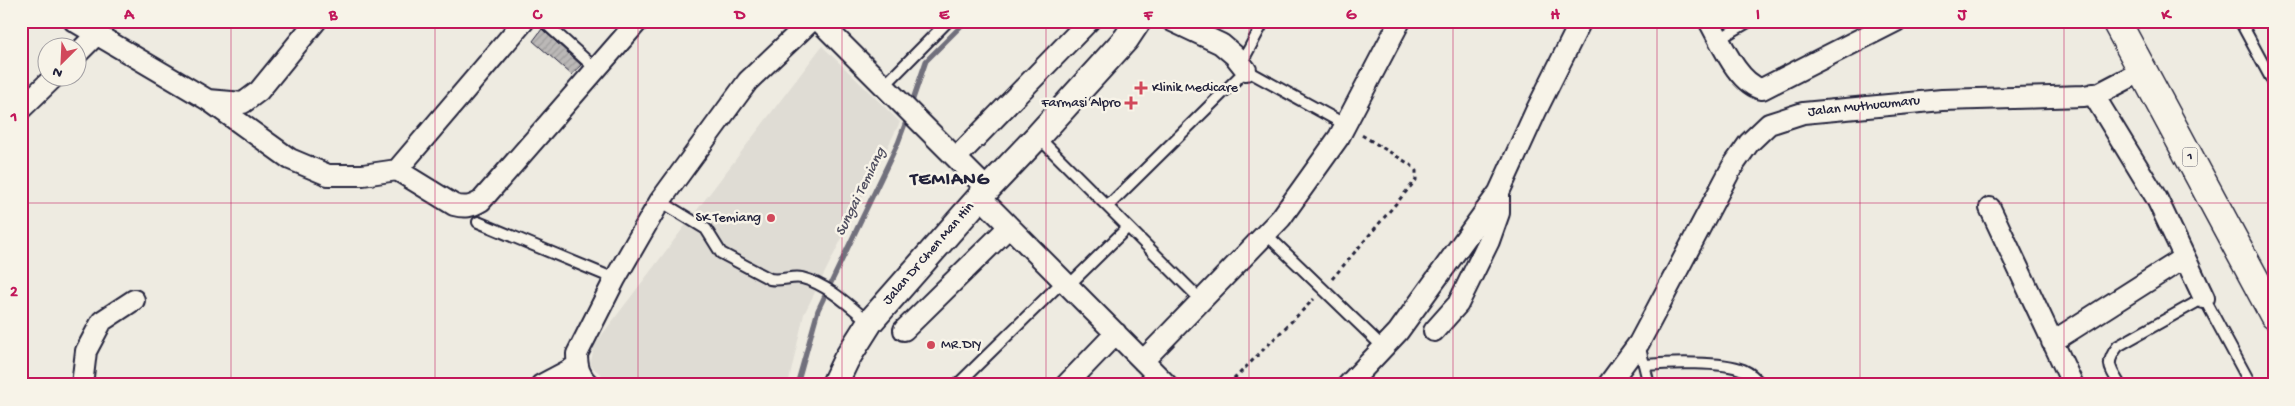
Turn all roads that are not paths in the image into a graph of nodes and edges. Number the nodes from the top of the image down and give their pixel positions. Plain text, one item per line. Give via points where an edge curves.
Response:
1 (74, 21) edge
2 (316, 21) edge
3 (524, 21) edge
4 (543, 21) edge
5 (638, 21) edge
6 (812, 21) edge
7 (819, 21) edge
8 (948, 21) edge
9 (1089, 21) edge
10 (1138, 21) edge
11 (1172, 21) edge
12 (1264, 21) edge
13 (1400, 21) edge
14 (1581, 21) edge
15 (1710, 21) edge
16 (1750, 21) edge
17 (1896, 21) edge
18 (2116, 21) edge
19 (2240, 21) edge
20 (102, 28) edge
21 (1719, 39) junction
22 (88, 43) edge
23 (1243, 67) junction
24 (596, 69) junction
25 (2144, 70) junction
26 (2274, 84) edge
27 (884, 86) junction
28 (43, 88) edge
29 (2092, 94) junction
30 (208, 100) junction
31 (21, 109) edge
32 (1346, 125) junction
33 (1038, 136) junction
34 (956, 158) junction
35 (397, 170) junction
36 (1499, 192) junction
37 (984, 193) junction
38 (660, 201) junction
39 (1108, 206) junction
40 (1990, 208) dead end
41 (478, 222) dead end
42 (1009, 226) junction
43 (1128, 227) junction
44 (1266, 234) junction
45 (2184, 258) junction
46 (615, 279) junction
47 (1066, 283) junction
48 (2204, 298) junction
49 (134, 300) dead end
50 (1202, 301) junction
51 (2274, 315) edge
52 (870, 322) junction
53 (904, 330) dead end
54 (1434, 331) dead end
55 (1116, 333) junction
56 (2052, 342) junction
57 (1639, 343) junction
58 (1384, 348) junction
59 (1143, 361) junction
60 (578, 366) junction
61 (1644, 366) junction
62 (82, 385) edge
63 (541, 385) edge
64 (589, 385) edge
65 (834, 385) edge
66 (957, 385) edge
67 (1066, 385) edge
68 (1167, 385) edge
69 (1348, 385) edge
70 (1608, 385) edge
71 (1649, 385) edge
72 (1761, 385) edge
73 (2073, 385) edge
74 (2120, 385) edge
75 (2251, 385) edge

1 - 20 street
2 - 30 street via 259,91 243,103
3 - 35 street
4 - 24 lane
5 - 24 street
6 - 38 street via 748,81
7 - 27 street
8 - 27 lane
9 - 34 street
10 - 33 street, Jalan Dr Chen Man Hin
11 - 23 street via 1221,44
12 - 23 lane
13 - 32 street
14 - 36 street
15 - 21 street
16 - 21 lane
17 - 21 street via 1762,89 1753,87 1744,79
18 - 25 highway, 1
19 - 26 lane
20 - 22 street
20 - 30 street
23 - 32 lane
23 - 39 lane
24 - 35 street via 473,206 454,205
25 - 29 street, Jalan Muthucumaru
25 - 51 highway, 1
27 - 34 street
28 - 31 street
29 - 45 street via 2157,199
29 - 57 street, Jalan Muthucumaru via 1942,100 1803,113 1769,124 1749,143 1732,168
30 - 35 street via 290,158 328,175
32 - 44 street via 1340,138
33 - 37 street, Jalan Dr Chen Man Hin
33 - 39 lane
34 - 37 street
36 - 54 street via 1499,212 1489,241 1458,304
36 - 58 street
37 - 42 street
37 - 52 street, Jalan Dr Chen Man Hin
38 - 46 street
38 - 52 lane via 706,229 720,253 770,279 802,278 820,286
39 - 43 lane
40 - 56 street
41 - 46 lane
42 - 47 street
42 - 53 street
43 - 47 lane
43 - 50 lane
44 - 50 street
44 - 58 lane
45 - 48 street
45 - 56 street
46 - 60 street via 577,354
47 - 55 street
47 - 66 lane
48 - 74 lane via 2118,346 2109,367
48 - 75 lane
49 - 62 street via 102,321 86,351
50 - 59 street
52 - 65 street, Jalan Dr Chen Man Hin
55 - 59 street
55 - 67 street
56 - 73 street
57 - 61 lane
57 - 70 street, Jalan Muthucumaru
58 - 69 street
59 - 68 street
60 - 63 street
60 - 64 street via 582,379
61 - 71 lane
61 - 72 lane via 1689,363 1742,369

